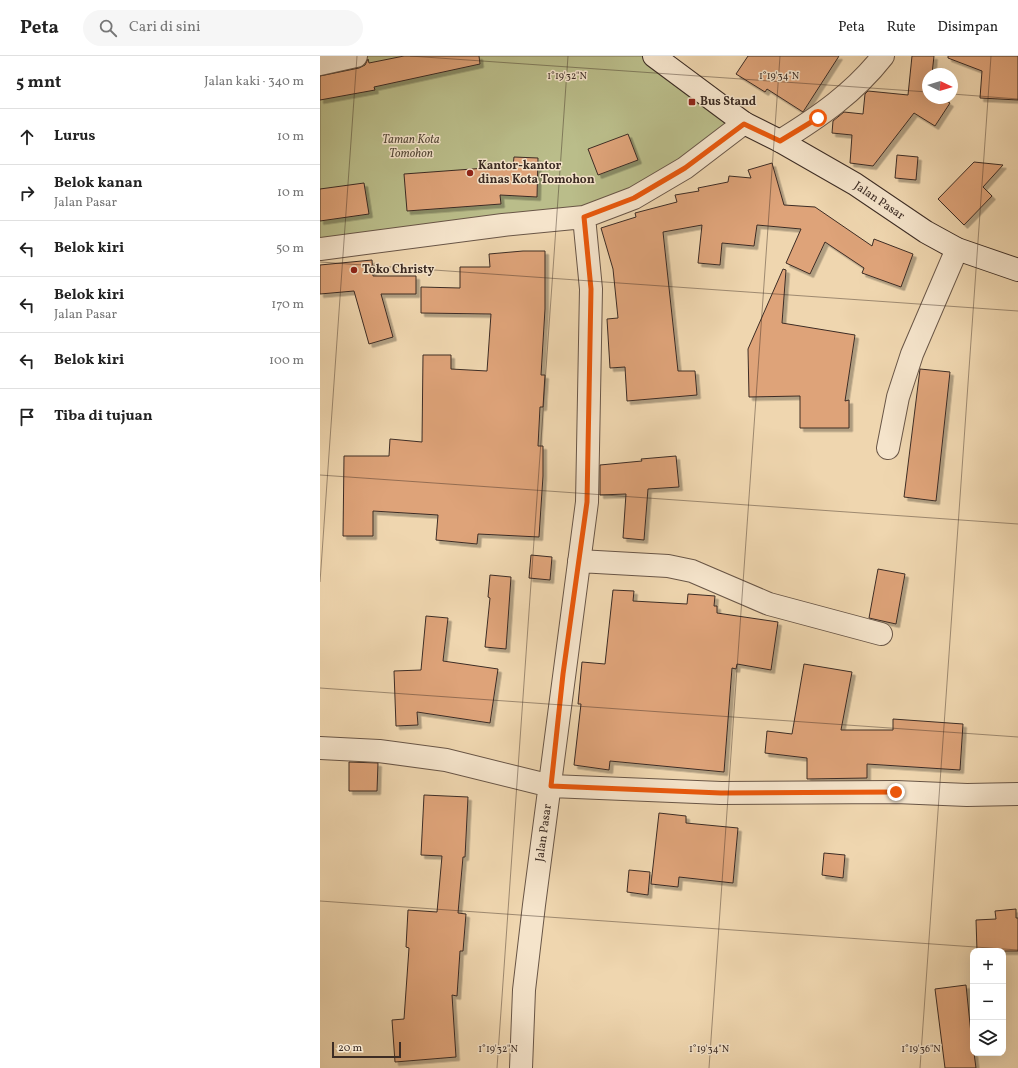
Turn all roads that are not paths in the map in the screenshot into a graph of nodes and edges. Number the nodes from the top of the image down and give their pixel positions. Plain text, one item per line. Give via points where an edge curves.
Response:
1 (356, 56) edge
2 (654, 56) edge
3 (883, 56) edge
4 (320, 64) edge
5 (744, 124) junction
6 (780, 141) junction
7 (584, 217) junction
8 (957, 249) junction
9 (320, 250) edge
10 (1018, 270) edge
11 (888, 448) dead end
12 (579, 561) junction
13 (881, 634) dead end
14 (320, 748) edge
15 (551, 786) junction
16 (1018, 794) edge
17 (521, 1068) edge

1 - 4 street
2 - 5 street, Jalan Pasar
3 - 6 street via 866,78 818,118
5 - 6 street, Jalan Pasar
5 - 7 street via 672,176 634,198
6 - 8 street, Jalan Pasar via 855,184 926,232
7 - 9 street via 503,225
7 - 12 street, Jalan Pasar via 591,289 590,390 587,502
8 - 10 street, Jalan Pasar
8 - 11 street via 912,354 898,397
12 - 13 street via 668,566 692,571 769,604
12 - 15 street, Jalan Pasar
14 - 15 street via 379,751 446,760
15 - 16 street via 721,793
15 - 17 street, Jalan Pasar via 524,990

